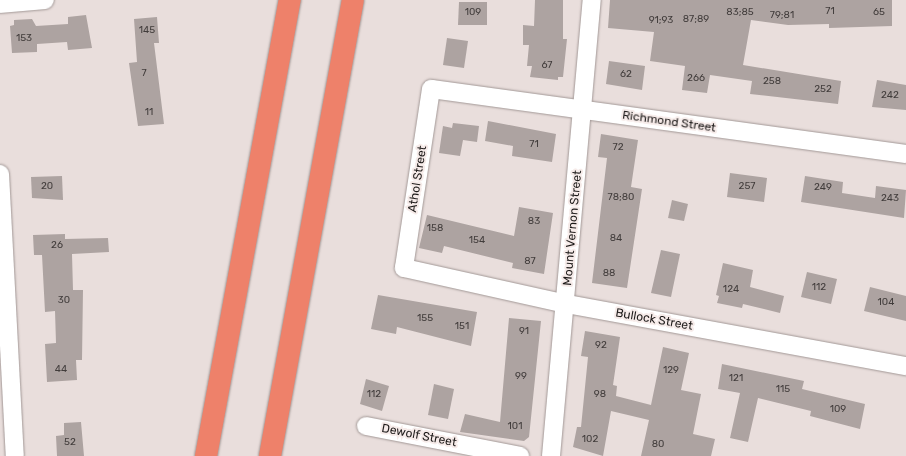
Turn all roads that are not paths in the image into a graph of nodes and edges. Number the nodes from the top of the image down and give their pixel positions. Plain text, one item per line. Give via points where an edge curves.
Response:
1 (36, 0) edge
2 (290, 0) edge
3 (353, 0) edge
4 (592, 0) edge
5 (0, 4) edge
6 (431, 89) joint
7 (582, 110) junction
8 (906, 154) edge
9 (0, 174) edge
10 (404, 268) joint
11 (567, 304) junction
12 (906, 366) edge
13 (366, 426) dead end
14 (15, 456) edge
15 (206, 456) edge
16 (270, 456) edge
17 (520, 456) edge
18 (551, 456) edge

1 - 5 street
2 - 15 highway
3 - 16 highway
4 - 7 street, Mount Vernon Street
6 - 7 street, Richmond Street
6 - 10 street, Athol Street
7 - 8 street, Richmond Street
7 - 11 street, Mount Vernon Street
9 - 14 street
10 - 11 street, Bullock Street
11 - 12 street, Bullock Street
11 - 18 street, Mount Vernon Street
13 - 17 street, Dewolf Street

